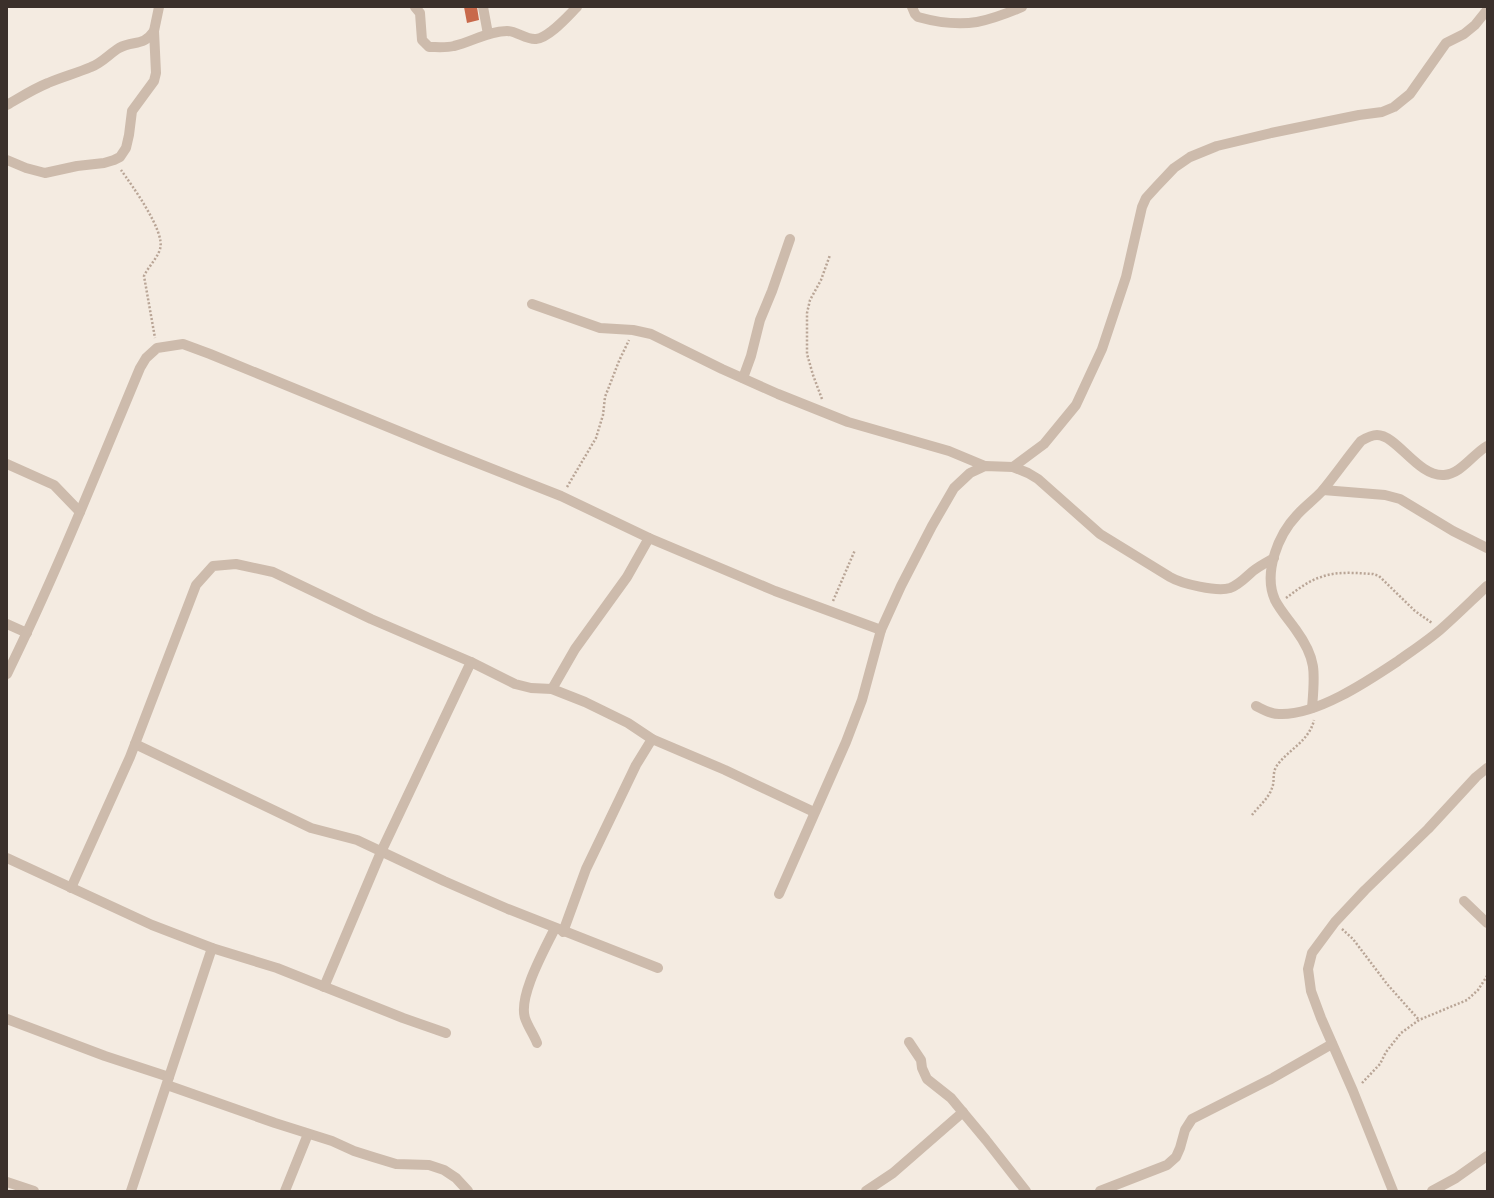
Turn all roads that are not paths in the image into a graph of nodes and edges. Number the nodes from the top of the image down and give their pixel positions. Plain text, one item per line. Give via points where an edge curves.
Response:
1 (159, 7) edge
2 (415, 7) edge
3 (483, 7) edge
4 (577, 7) edge
5 (912, 7) edge
6 (1022, 7) edge
7 (1487, 10) edge
8 (154, 31) junction
9 (488, 34) junction
10 (7, 105) edge
11 (7, 160) edge
12 (790, 239) dead end
13 (532, 304) dead end
14 (743, 378) junction
15 (1487, 446) edge
16 (7, 464) edge
17 (985, 466) junction
18 (1013, 467) junction
19 (1323, 490) junction
20 (80, 512) junction
21 (649, 538) junction
22 (1487, 548) edge
23 (1274, 558) junction
24 (1487, 586) edge
25 (7, 624) edge
26 (881, 630) junction
27 (27, 633) junction
28 (471, 662) junction
29 (7, 674) edge
30 (552, 689) junction
31 (1256, 706) dead end
32 (1312, 708) junction
33 (652, 739) junction
34 (135, 744) junction
35 (1487, 768) edge
36 (814, 812) junction
37 (381, 852) junction
38 (7, 858) edge
39 (71, 888) junction
40 (779, 894) dead end
41 (1464, 901) dead end
42 (1487, 923) edge
43 (559, 930) junction
44 (212, 948) junction
45 (658, 968) dead end
46 (324, 987) junction
47 (7, 1019) edge
48 (446, 1033) dead end
49 (909, 1042) dead end
50 (537, 1043) dead end
51 (1332, 1044) junction
52 (168, 1081) junction
53 (963, 1112) junction
54 (308, 1134) junction
55 (1487, 1156) edge
56 (7, 1182) edge
57 (34, 1191) edge
58 (131, 1191) edge
59 (285, 1191) edge
60 (468, 1191) edge
61 (866, 1191) edge
62 (1026, 1191) edge
63 (1100, 1191) edge
64 (1392, 1191) edge
65 (1432, 1191) edge

1 - 8 street
2 - 9 street via 420,12 422,40 429,47 453,46
3 - 9 street
4 - 9 street via 552,30 536,39 508,31
5 - 6 street via 918,17 955,22 976,22
7 - 18 street via 1464,34 1446,43 1410,94 1394,107 1382,112 1217,146 1190,157 1174,168 1146,198 1142,207 1126,277 1102,350 1076,405 1044,444
8 - 10 street via 144,41 119,48 98,64 42,86
8 - 11 street via 154,80 132,111 126,148 120,157 45,173
12 - 14 street via 760,320
13 - 14 street via 600,328 651,334
14 - 17 street via 831,415 881,433 950,451
15 - 19 street via 1454,472 1444,475 1431,474 1388,438 1378,434 1369,436 1361,441
16 - 20 street via 54,485
17 - 18 street
17 - 26 street via 970,473 954,488 901,586
18 - 23 street via 1038,479 1100,534 1181,582 1209,588 1230,588
19 - 22 street via 1385,495 1400,499
19 - 23 street via 1284,531
20 - 21 street via 146,358 157,348 182,344 561,496
20 - 27 street
21 - 26 street via 775,591
21 - 30 street via 627,577 575,649
23 - 32 street via 1270,571 1274,599 1308,649 1312,661
24 - 32 street via 1440,630 1369,680
25 - 27 street
26 - 36 street via 862,700
27 - 29 street
28 - 30 street via 515,684
28 - 34 street via 371,619 272,572 236,564 213,566 196,585
28 - 37 street
30 - 33 street via 628,723
31 - 32 street via 1270,713 1280,714
33 - 36 street
33 - 43 street via 636,765
34 - 37 street via 311,828 357,840
34 - 39 street
35 - 51 street via 1365,890 1335,922 1312,953 1308,969 1311,991
36 - 40 street
37 - 43 street
37 - 46 street
38 - 39 street
39 - 44 street
41 - 42 street
43 - 45 street
43 - 50 street via 534,973 526,996 525,1017
44 - 46 street via 277,968
44 - 52 street
46 - 48 street
47 - 52 street
49 - 53 street via 921,1060 927,1079 951,1098
51 - 63 street via 1271,1079 1192,1119 1185,1130 1178,1153 1167,1165
51 - 64 street
52 - 54 street
52 - 58 street
53 - 61 street via 893,1173
53 - 62 street
54 - 59 street
54 - 60 street via 396,1164 428,1165 444,1170
55 - 65 street
56 - 57 street

